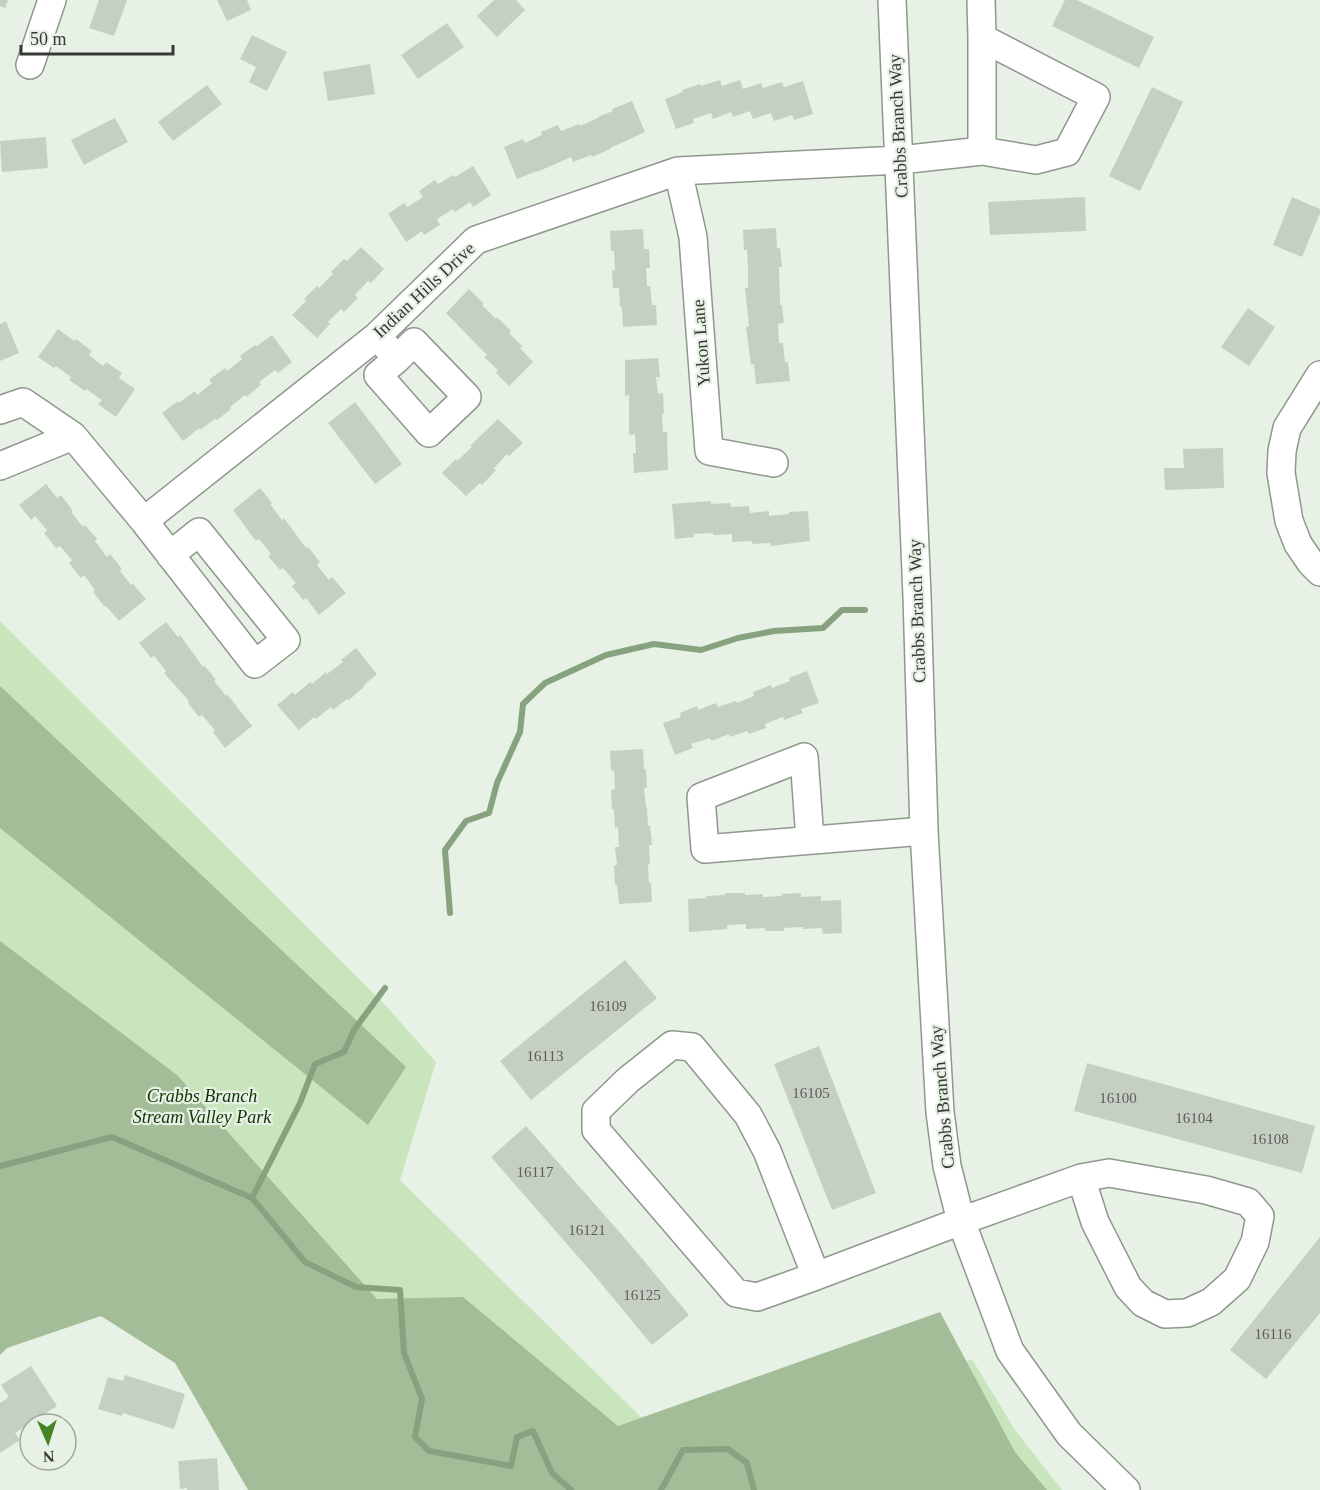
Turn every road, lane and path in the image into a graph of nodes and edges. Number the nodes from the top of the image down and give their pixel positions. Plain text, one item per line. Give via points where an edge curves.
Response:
1 (52, 0) edge
2 (892, 0) edge
3 (981, 0) edge
4 (982, 38) junction
5 (30, 65) dead end
6 (982, 151) junction
7 (900, 160) junction
8 (678, 171) junction
9 (377, 336) junction
10 (397, 359) dead end
11 (1320, 375) edge
12 (0, 410) edge
13 (73, 436) junction
14 (774, 463) dead end
15 (0, 466) edge
16 (144, 521) junction
17 (170, 555) junction
18 (1320, 572) edge
19 (924, 831) junction
20 (810, 840) junction
21 (1081, 1178) junction
22 (961, 1221) junction
23 (816, 1276) junction
24 (1126, 1490) edge

1 - 5 street
2 - 7 street, Crabbs Branch Way
3 - 4 street
4 - 6 street
4 - 6 street, Indian Hills Drive via 1096,97 1067,152 1036,160
6 - 7 street, Indian Hills Drive
7 - 8 street, Indian Hills Drive
7 - 19 street, Crabbs Branch Way
8 - 9 street, Indian Hills Drive via 476,240
8 - 14 street, Yukon Lane via 693,237 709,451
9 - 10 street
9 - 16 street, Indian Hills Drive
11 - 18 street via 1287,428 1281,473 1289,521 1298,544
12 - 13 street via 23,402
13 - 15 street
13 - 16 street
16 - 17 street
17 - 17 street via 255,664 286,640 199,532
19 - 20 street
19 - 22 street, Crabbs Branch Way via 940,1112 946,1166
20 - 20 street via 705,849 701,797 804,757
21 - 21 street via 1109,1173 1206,1190 1248,1202 1260,1216 1255,1242 1237,1279 1211,1302 1187,1313 1165,1314 1143,1303 1128,1287 1095,1222
21 - 22 street
22 - 23 street
22 - 24 street, Crabbs Branch Way via 1010,1351 1069,1434
23 - 23 street via 757,1297 736,1293 596,1130 597,1111 627,1080 672,1045 692,1047 748,1115

